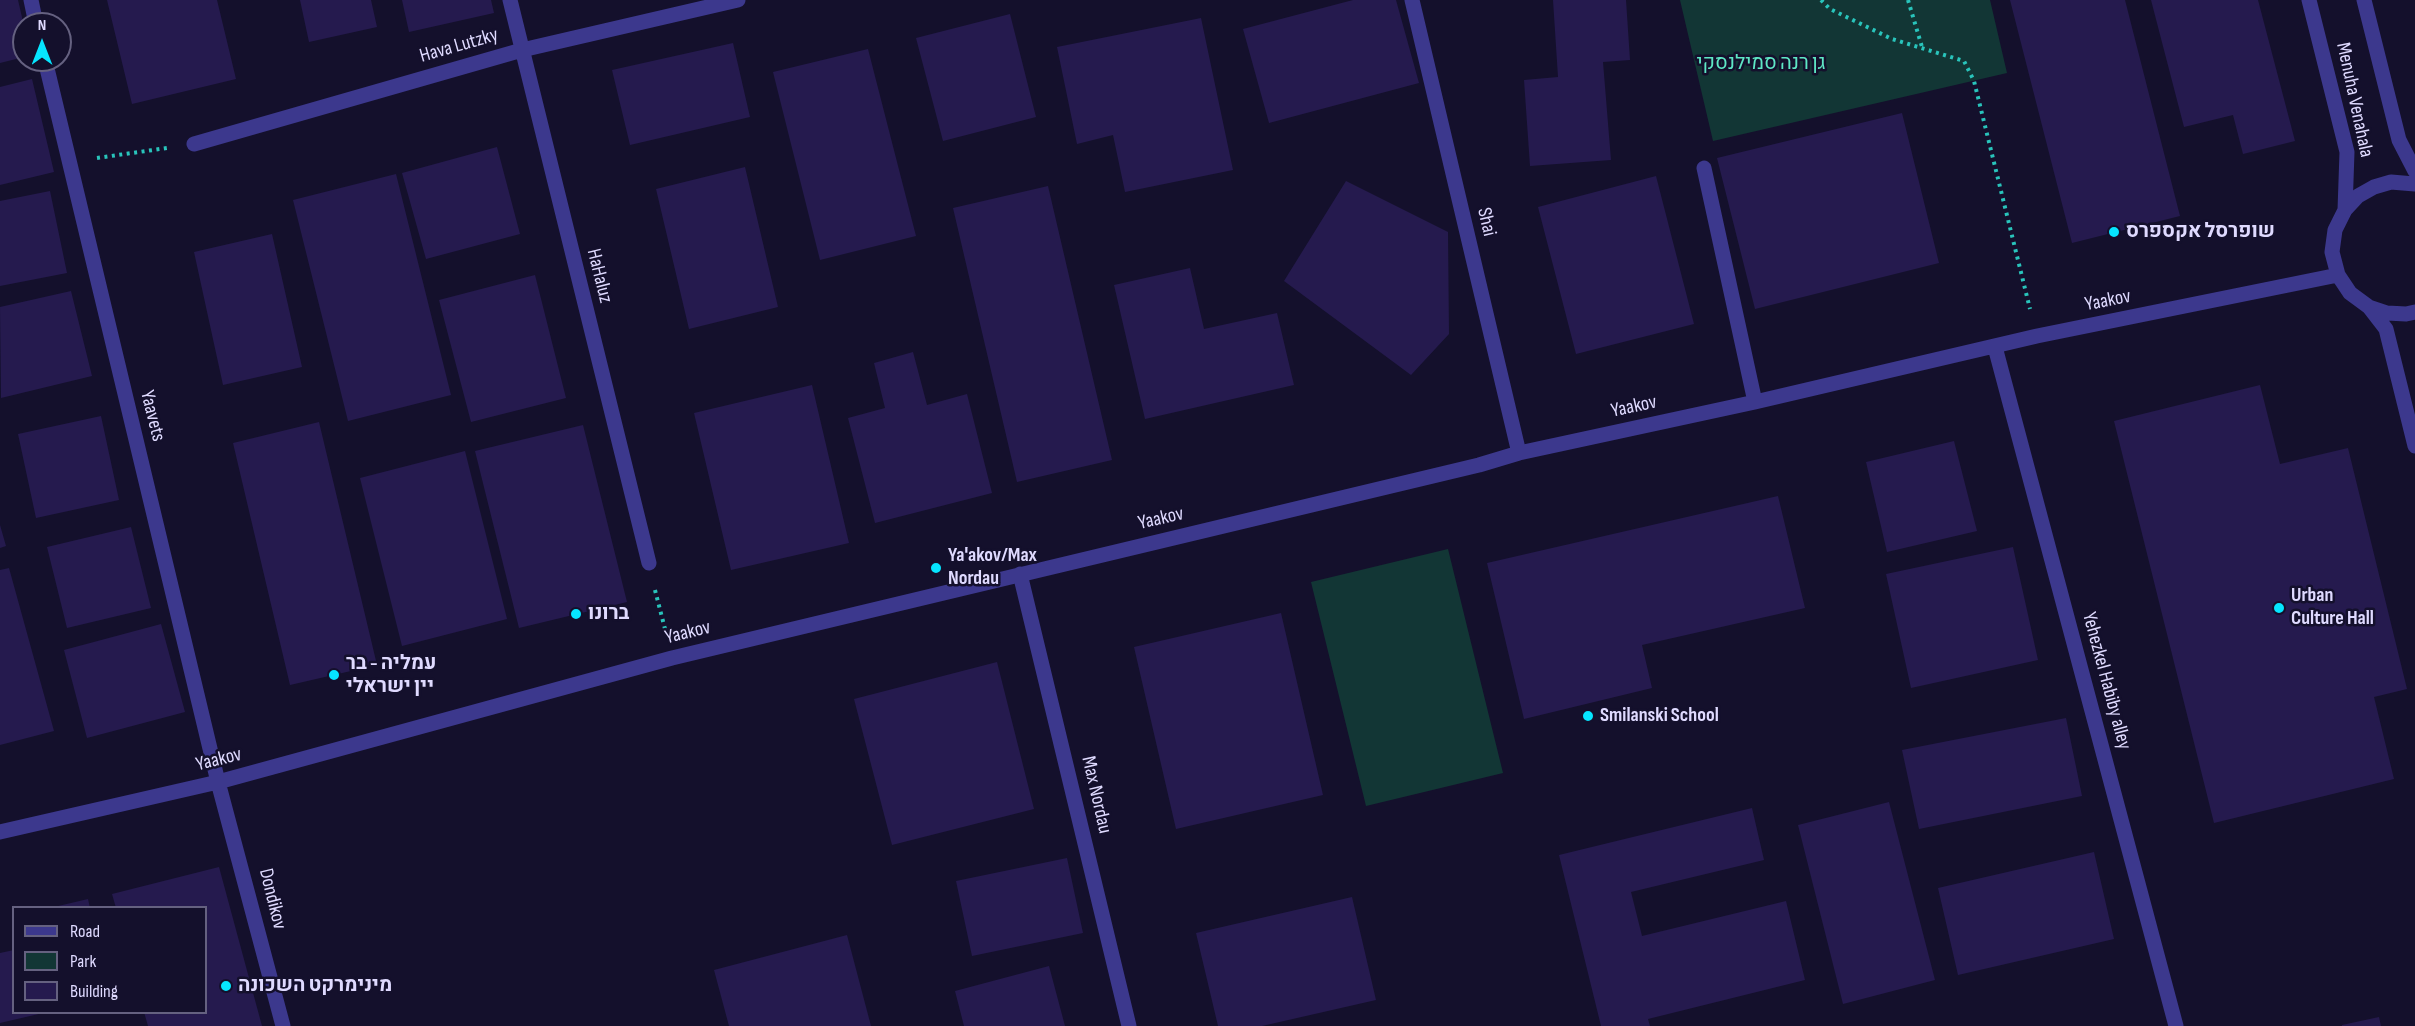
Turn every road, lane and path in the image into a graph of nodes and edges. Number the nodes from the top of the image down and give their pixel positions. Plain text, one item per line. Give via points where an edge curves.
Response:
1 (510, 0) edge
2 (738, 0) edge
3 (1412, 0) edge
4 (1821, 0) edge
5 (1908, 0) edge
6 (2309, 0) edge
7 (2364, 0) edge
8 (1922, 48) junction
9 (522, 50) junction
10 (48, 72) edge
11 (194, 144) joint
12 (69, 162) junction
13 (1704, 168) dead end
14 (2415, 171) edge
15 (2415, 184) edge
16 (2345, 210) junction
17 (2338, 275) junction
18 (2369, 307) junction
19 (2415, 312) edge
20 (2037, 336) junction
21 (1995, 347) junction
22 (1755, 402) junction
23 (2415, 446) edge
24 (1519, 453) junction
25 (648, 563) joint
26 (1020, 574) junction
27 (672, 658) junction
28 (218, 782) junction
29 (0, 832) edge
30 (283, 1026) edge
31 (1129, 1026) edge
32 (2176, 1026) edge

1 - 9 street, HaHaluz
2 - 9 street, Hava Lutzky
3 - 24 street, Shai
4 - 8 path via 1830,9 1892,39
5 - 8 path
6 - 16 street, Menuha Venahala via 2347,152
7 - 14 street, Menuha Venahala via 2399,140
8 - 20 path via 1964,61 1974,81
9 - 11 street, Hava Lutzky
9 - 25 street, HaHaluz
10 - 12 street, Yaavets
11 - 12 path
12 - 28 street, Yaavets
13 - 22 street
15 - 16 street via 2391,182 2374,187
16 - 17 street via 2335,230 2332,252
17 - 18 street via 2350,293
17 - 20 street, Yaakov
18 - 19 street via 2387,313
18 - 23 street via 2386,329
20 - 21 street, Yaakov
21 - 22 street, Yaakov
21 - 32 street, Yehezkel Habiby alley
22 - 24 street, Yaakov
24 - 26 street, Yaakov
25 - 27 path
26 - 27 street, Yaakov
26 - 31 street, Max Nordau
27 - 28 street, Yaakov
28 - 29 street, Yaakov
28 - 30 street, Dondikov

